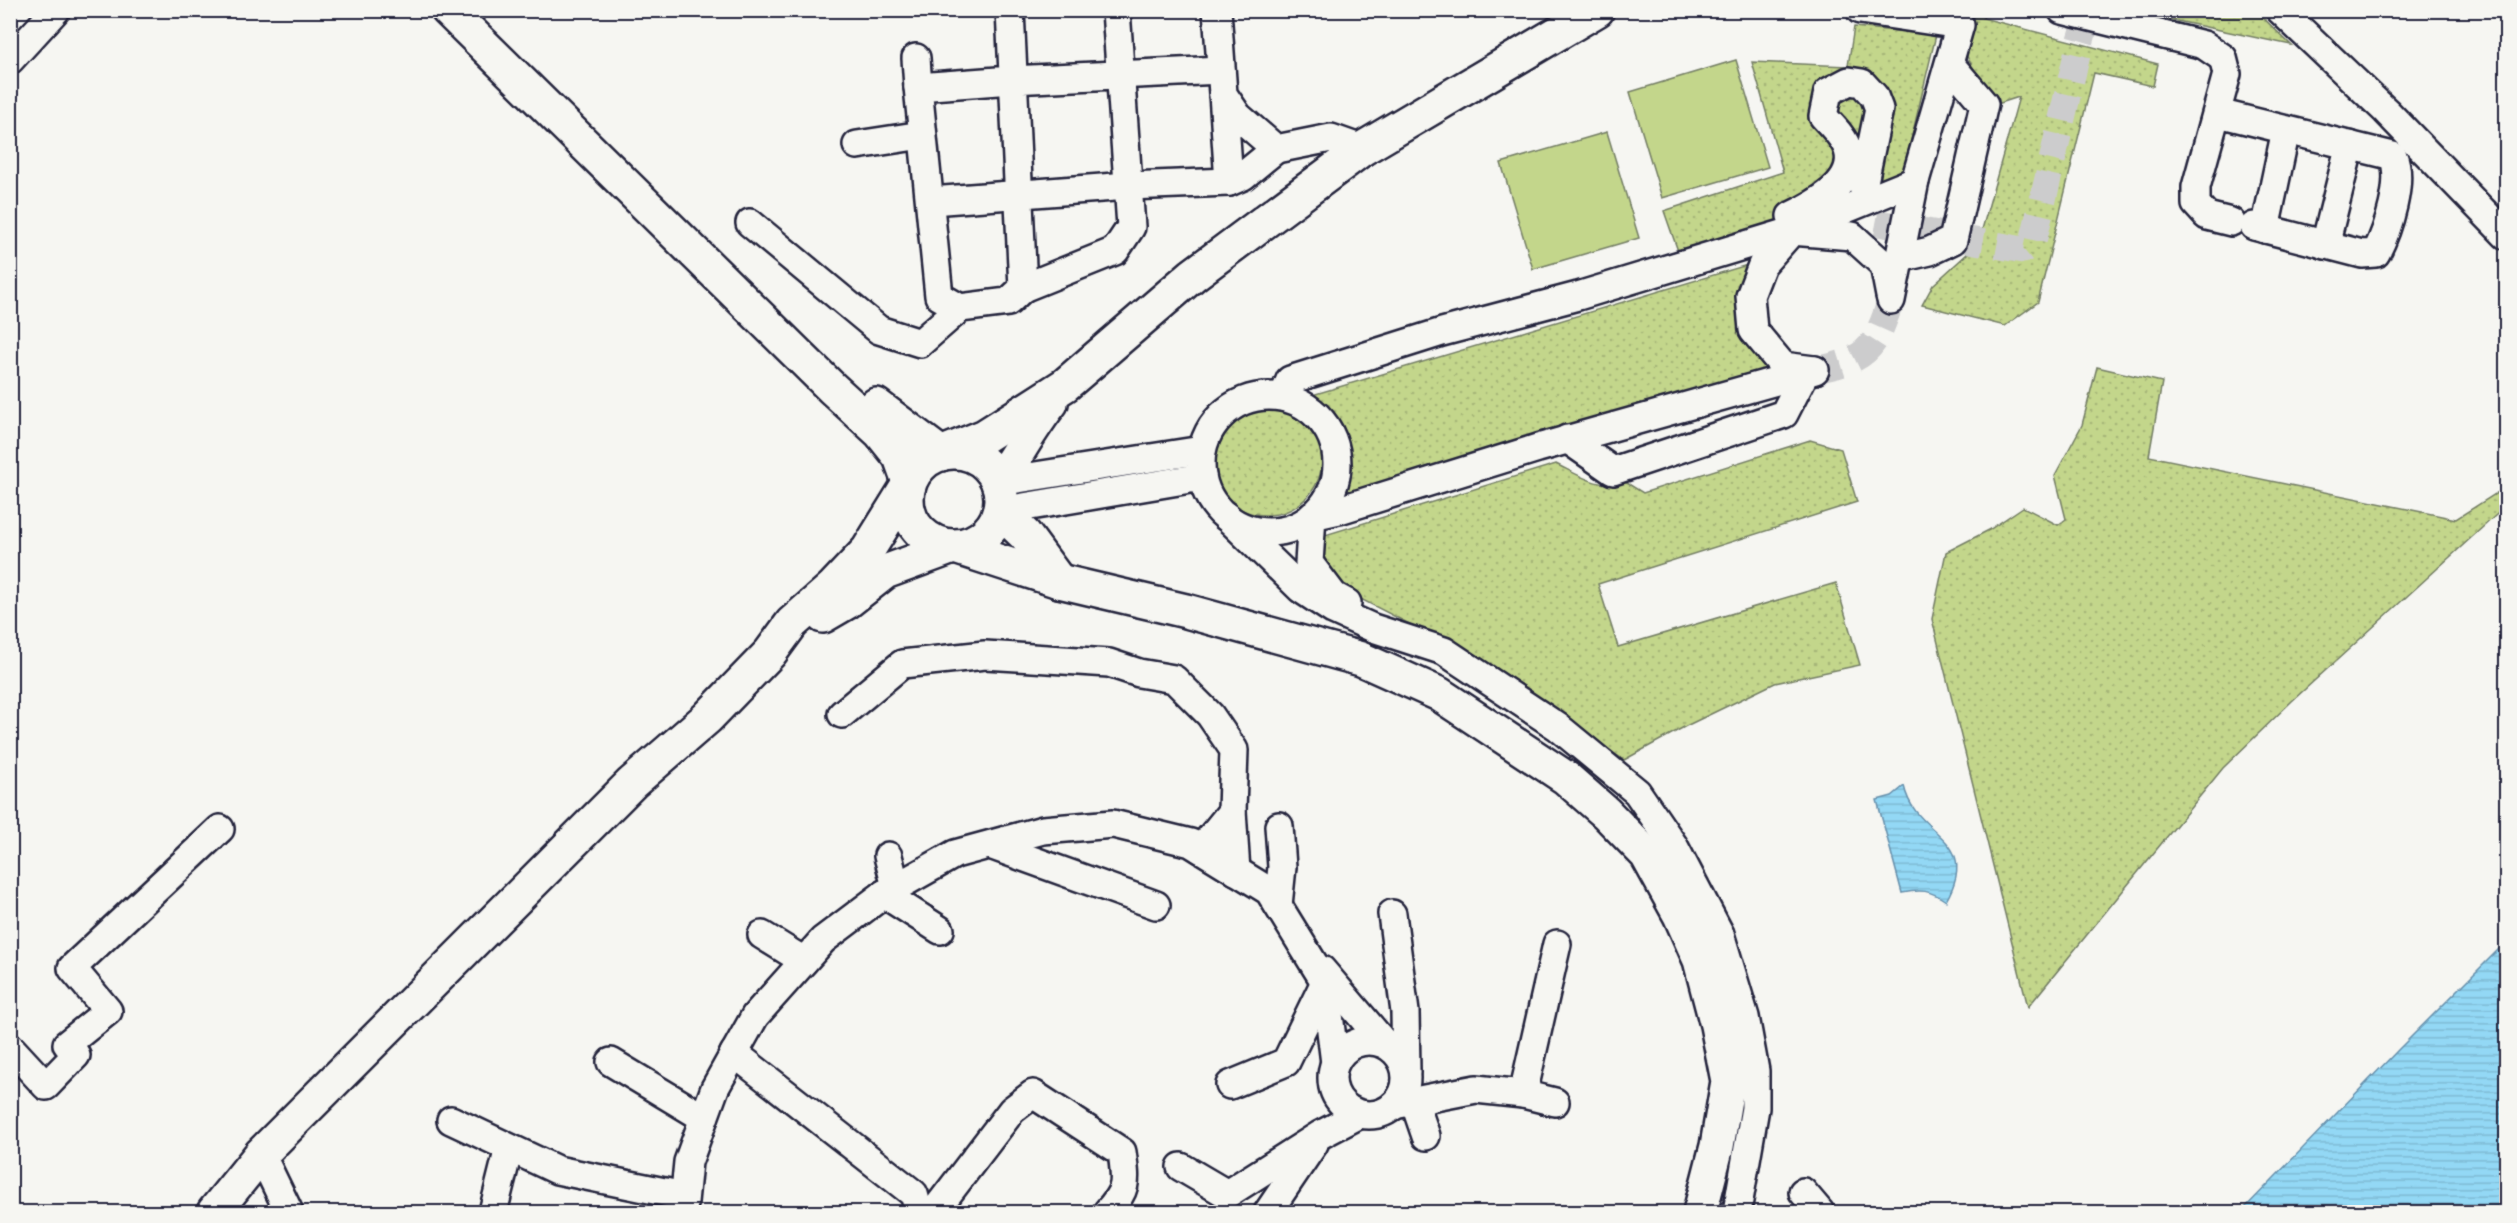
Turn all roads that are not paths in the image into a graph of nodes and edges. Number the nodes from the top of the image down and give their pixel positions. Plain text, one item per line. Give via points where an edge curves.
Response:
1 (56, 10) edge
2 (448, 10) edge
3 (478, 10) edge
4 (1010, 10) edge
5 (1116, 10) edge
6 (1217, 10) edge
7 (1597, 10) edge
8 (1860, 10) edge
9 (2062, 10) edge
10 (2280, 10) edge
11 (1962, 18) edge
12 (916, 58) dead end
13 (10, 60) edge
14 (1950, 64) junction
15 (1120, 75) junction
16 (1011, 80) junction
17 (1222, 82) junction
18 (918, 87) junction
19 (2218, 113) junction
20 (2286, 130) junction
21 (922, 135) junction
22 (857, 145) dead end
23 (2350, 145) junction
24 (1276, 149) junction
25 (1362, 149) junction
26 (1915, 181) junction
27 (1229, 182) junction
28 (1128, 186) junction
29 (1863, 187) tunnel mouth
30 (1018, 194) junction
31 (931, 201) junction
32 (750, 223) dead end
33 (2250, 226) junction
34 (1784, 233) junction
35 (2506, 235) edge
36 (2325, 245) junction
37 (1900, 258) junction
38 (1023, 288) junction
39 (960, 308) junction
40 (1810, 372) junction
41 (1065, 385) junction
42 (1283, 397) junction
43 (1568, 439) junction
44 (1202, 450) junction
45 (942, 454) junction
46 (1202, 477) junction
47 (909, 483) junction
48 (999, 497) junction
49 (1226, 516) junction
50 (1312, 516) junction
51 (954, 547) junction
52 (1059, 581) junction
53 (1403, 638) junction
54 (770, 653) junction
55 (842, 714) dead end
56 (1232, 811) junction
57 (1279, 826) dead end
58 (220, 829) dead end
59 (990, 845) junction
60 (1201, 849) junction
61 (888, 856) dead end
62 (1236, 871) junction
63 (890, 891) junction
64 (1156, 905) dead end
65 (1278, 905) junction
66 (1392, 914) dead end
67 (940, 930) dead end
68 (762, 935) dead end
69 (1557, 944) dead end
70 (1308, 953) junction
71 (804, 961) junction
72 (1325, 982) junction
73 (1385, 1044) junction
74 (10, 1047) edge
75 (734, 1053) junction
76 (611, 1062) dead end
77 (1406, 1072) junction
78 (1334, 1075) junction
79 (1230, 1085) dead end
80 (1523, 1094) junction
81 (1555, 1102) dead end
82 (1404, 1103) junction
83 (1360, 1114) junction
84 (704, 1118) junction
85 (451, 1120) dead end
86 (1320, 1135) junction
87 (1426, 1136) dead end
88 (509, 1148) junction
89 (261, 1154) junction
90 (1181, 1167) dead end
91 (1803, 1192) dead end
92 (684, 1204) edge
93 (214, 1212) edge
94 (289, 1212) edge
95 (493, 1212) edge
96 (919, 1212) edge
97 (934, 1212) edge
98 (1107, 1212) edge
99 (1268, 1212) edge
100 (1700, 1212) edge
101 (1737, 1212) edge
102 (1820, 1212) edge

1 - 13 street
2 - 47 main road via 880,432 900,457
3 - 45 main road via 844,377 893,420
4 - 16 street
5 - 15 street
6 - 17 street
7 - 25 main road
8 - 11 street
9 - 19 street via 2204,45 2223,58 2227,74
10 - 35 street via 2386,111
11 - 14 street
12 - 18 street
14 - 26 street
14 - 37 street via 1984,104 1953,240 1930,251
15 - 16 street
15 - 17 street
15 - 28 street
16 - 18 street
16 - 30 street
17 - 24 street via 1238,116
17 - 27 street
18 - 21 street
19 - 20 street
19 - 33 street via 2196,187 2196,204 2207,216
20 - 23 street
20 - 33 street
21 - 22 street
21 - 31 street
23 - 36 street
23 - 36 street via 2393,156 2398,168 2385,237 2376,253 2362,254
24 - 25 street via 1331,138
24 - 27 street via 1243,176
25 - 41 main road via 1193,275
26 - 34 street
26 - 37 street
27 - 28 street
28 - 30 street
28 - 38 street via 1131,227 1115,251
29 - 34 street via 1879,109 1862,83 1849,81 1828,92 1823,116 1849,151 1850,166 1841,183 1816,204 1781,221
30 - 31 street
30 - 38 street
31 - 39 street via 939,296
32 - 39 street via 879,330 920,343
33 - 36 street
34 - 37 street via 1852,237 1884,265 1891,300
34 - 40 street via 1762,265 1750,296 1753,330 1783,366
34 - 42 street via 1290,380
38 - 39 street via 1008,302
40 - 43 street
40 - 43 street via 1784,414 1612,471
41 - 45 main road via 985,436
41 - 48 main road via 1028,431
42 - 44 street via 1241,401 1223,413
42 - 50 street via 1304,405 1332,437 1337,459 1335,480 1326,500
43 - 50 street
44 - 46 street
44 - 48 street
45 - 47 main road via 917,469
45 - 48 main road via 970,455 992,470
46 - 48 street
46 - 49 street via 1215,505
47 - 51 main road via 906,497 914,526 938,544
47 - 54 main road via 868,550 792,623
48 - 51 main road via 994,525 983,537
48 - 52 main road
49 - 50 street via 1246,528 1269,532 1292,528
49 - 53 street via 1301,589 1334,610
50 - 53 street via 1309,563 1334,596 1386,621
51 - 52 main road
51 - 54 main road via 885,572
52 - 100 main road via 1360,658 1439,694 1566,778 1606,813 1647,855 1680,915 1700,960 1717,1025 1728,1081
53 - 101 street via 1444,651 1558,727 1636,792 1674,846 1720,933 1745,1017 1755,1071 1755,1108
54 - 89 main road via 707,718 632,783
55 - 56 street via 902,664 985,655 1110,663 1174,679 1210,715 1234,750
56 - 60 street
56 - 62 street
57 - 65 street via 1282,867
58 - 74 street via 72,968 108,1011 67,1044 76,1055 46,1086
59 - 60 street via 1043,830 1113,824 1191,843
59 - 63 street via 955,854
59 - 64 street
60 - 62 street
61 - 63 street
62 - 65 street via 1269,891
63 - 67 street
63 - 71 street via 823,940
65 - 70 street
66 - 77 street via 1405,1012
68 - 71 street
69 - 80 street
70 - 72 street
70 - 73 street
71 - 75 street via 755,1016
72 - 78 street
72 - 79 street via 1286,1062
73 - 77 street via 1399,1056
73 - 78 street via 1362,1041 1341,1053
75 - 84 street
75 - 96 street via 914,1194
76 - 84 street
77 - 82 street
78 - 83 street via 1343,1104
78 - 86 street
80 - 81 street
80 - 82 street via 1476,1089
82 - 83 street via 1384,1112
82 - 87 street
83 - 86 street
84 - 92 street via 688,1162
85 - 88 street
86 - 90 street via 1227,1194
86 - 99 street
88 - 92 street via 557,1170
88 - 95 street
89 - 93 main road
89 - 94 street
91 - 102 street
97 - 98 street via 1012,1110 1033,1094 1122,1152 1126,1184 1122,1196

